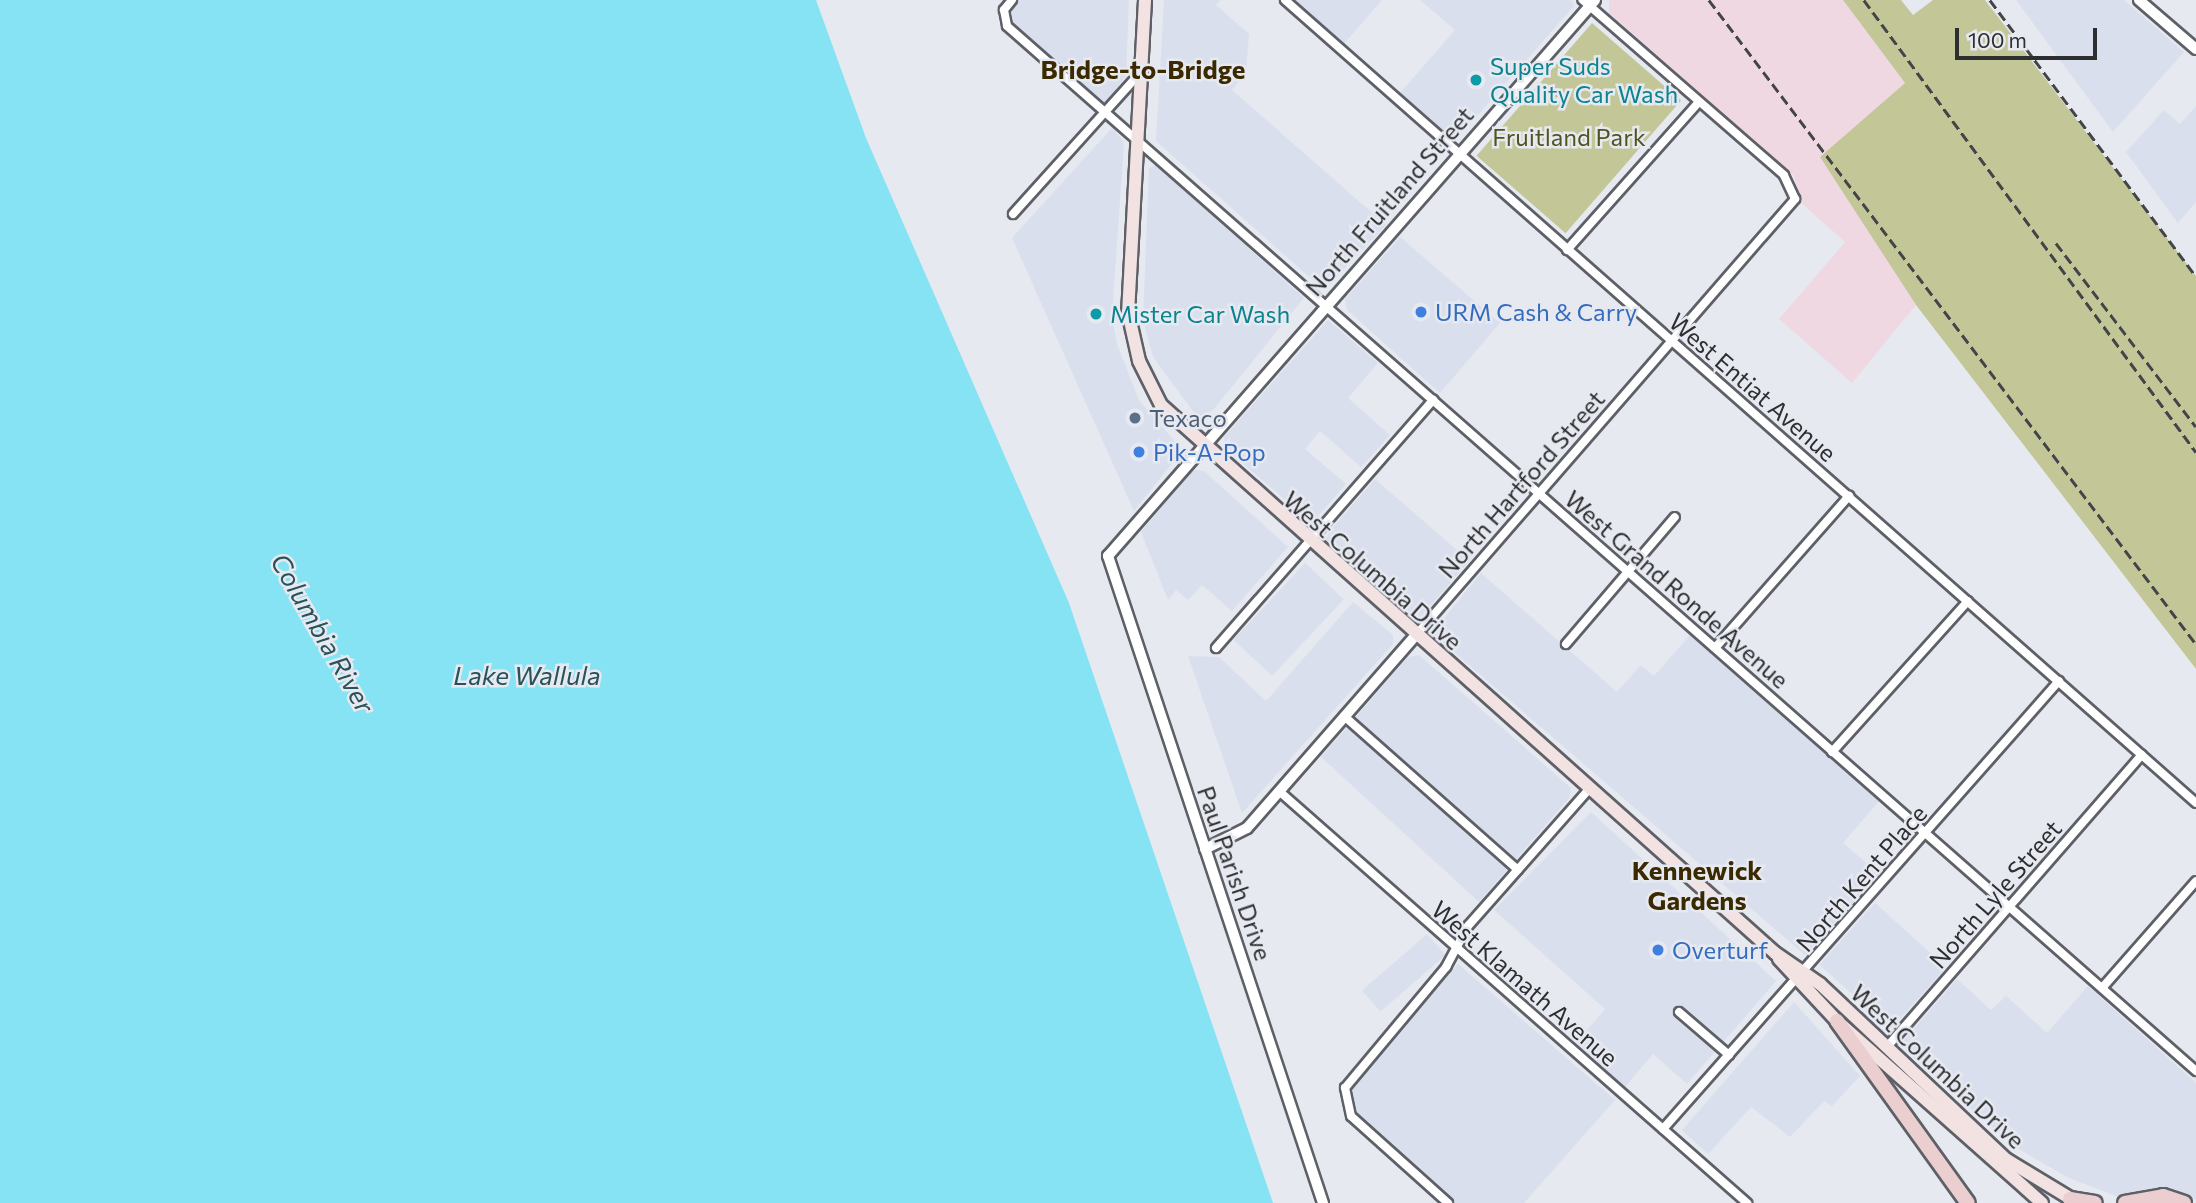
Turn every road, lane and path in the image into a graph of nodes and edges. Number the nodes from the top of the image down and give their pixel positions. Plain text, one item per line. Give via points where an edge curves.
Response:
1 (1012, 0) edge
2 (1145, 0) edge
3 (1285, 0) edge
4 (2139, 0) edge
5 (1589, 2) edge
6 (2196, 49) edge
7 (1140, 73) junction
8 (1699, 102) junction
9 (1105, 112) junction
10 (1136, 139) junction
11 (1459, 154) junction
12 (1013, 214) dead end
13 (1567, 250) junction
14 (1325, 306) junction
15 (1674, 342) junction
16 (1433, 400) junction
17 (1201, 446) junction
18 (1540, 494) junction
19 (1849, 496) junction
20 (1675, 517) dead end
21 (1309, 542) junction
22 (1108, 558) joint
23 (1628, 572) junction
24 (1968, 601) junction
25 (1415, 636) junction
26 (1566, 644) dead end
27 (1216, 648) dead end
28 (1715, 648) junction
29 (2059, 681) junction
30 (1344, 716) junction
31 (1832, 752) junction
32 (2142, 755) junction
33 (1589, 789) junction
34 (1279, 791) junction
35 (2196, 803) edge
36 (1926, 834) junction
37 (1205, 849) junction
38 (1518, 870) junction
39 (2196, 881) edge
40 (2009, 907) junction
41 (1456, 948) junction
42 (1775, 953) junction
43 (1805, 971) junction
44 (1795, 982) junction
45 (2102, 988) junction
46 (1679, 1012) dead end
47 (1837, 1021) junction
48 (1886, 1048) junction
49 (1729, 1055) junction
50 (1876, 1058) junction
51 (2196, 1071) edge
52 (1663, 1129) junction
53 (2074, 1201) edge
54 (1324, 1203) edge
55 (1448, 1203) edge
56 (1747, 1203) edge
57 (1968, 1203) edge
58 (2042, 1203) edge
59 (2095, 1203) edge
60 (2124, 1203) edge
61 (2184, 1203) edge

1 - 9 street, West Grand Ronde Avenue via 1004,10 1007,26
2 - 7 main road, West Columbia Drive
3 - 11 street, West Entiat Avenue
4 - 6 street
5 - 8 street
5 - 11 street, North Fruitland Street
7 - 9 street
7 - 10 main road, West Columbia Drive
8 - 13 street
8 - 15 street, North Hartford Street via 1796,191 1792,207
9 - 10 street, West Grand Ronde Avenue
9 - 12 street
10 - 14 street, West Grand Ronde Avenue
10 - 17 main road, West Columbia Drive via 1127,281 1132,336 1157,398
11 - 13 street, West Entiat Avenue
11 - 14 street, North Fruitland Street
13 - 15 street, West Entiat Avenue
14 - 16 street, West Grand Ronde Avenue
14 - 17 street, North Fruitland Street
15 - 18 street, North Hartford Street
15 - 19 street, West Entiat Avenue
16 - 18 street, West Grand Ronde Avenue
16 - 21 street
17 - 21 main road, West Columbia Drive
17 - 22 street, North Fruitland Street
18 - 23 street, West Grand Ronde Avenue
18 - 25 street, North Hartford Street
19 - 24 street, West Entiat Avenue
19 - 28 street
20 - 23 street
21 - 25 main road, West Columbia Drive
21 - 27 street
22 - 37 street, Paul Parish Drive
23 - 26 street
23 - 28 street, West Grand Ronde Avenue
24 - 29 street, West Entiat Avenue
24 - 31 street
25 - 30 street, North Hartford Street
25 - 33 main road, West Columbia Drive
28 - 31 street, West Grand Ronde Avenue
29 - 32 street, West Entiat Avenue
29 - 36 street, North Kent Place
30 - 34 street, North Hartford Street
30 - 38 street
31 - 36 street, West Grand Ronde Avenue
32 - 35 street, West Entiat Avenue
32 - 40 street, North Lyle Street
33 - 38 street
33 - 42 main road, West Columbia Drive
34 - 37 street, North Hartford Street via 1242,831
34 - 41 street, West Klamath Avenue
36 - 40 street, West Grand Ronde Avenue
36 - 43 street, North Kent Place
37 - 54 street, Paul Parish Drive
38 - 41 street
39 - 45 street
40 - 45 street, West Grand Ronde Avenue
40 - 48 street, North Lyle Street
41 - 52 street, West Klamath Avenue
41 - 55 street via 1350,1080 1343,1102 1355,1120
42 - 43 main road, West Columbia Drive
42 - 44 main road, West Columbia Drive
43 - 44 street, North Kent Place
43 - 48 main road, West Columbia Drive
44 - 47 main road, West Columbia Drive
44 - 49 street, North Kent Place
45 - 51 street, West Grand Ronde Avenue
46 - 49 street
47 - 50 main road, West Columbia Drive
47 - 57 highway
48 - 50 street, North Lyle Street
48 - 53 main road, West Columbia Drive via 2007,1160
49 - 52 street, North Kent Place
50 - 58 main road, West Columbia Drive
52 - 56 street, West Klamath Avenue
53 - 59 highway
60 - 61 highway via 2163,1196

